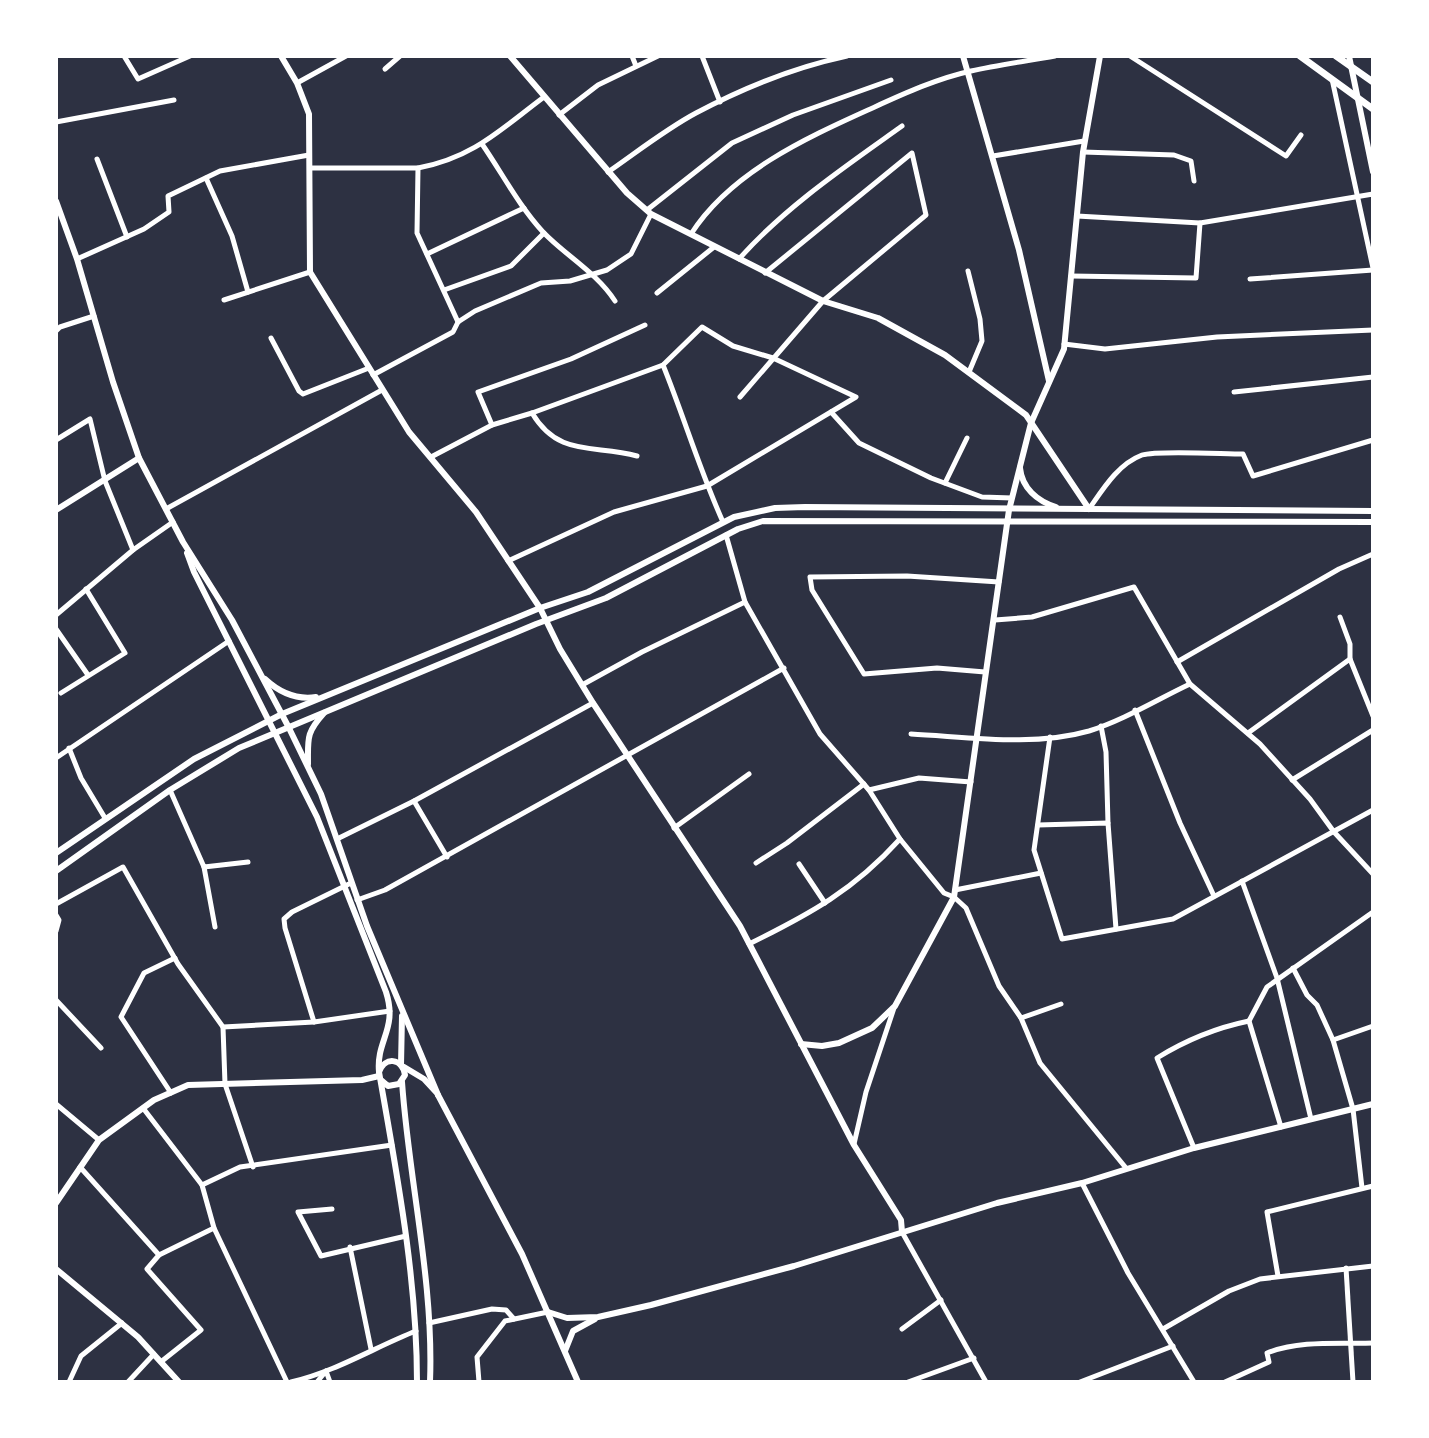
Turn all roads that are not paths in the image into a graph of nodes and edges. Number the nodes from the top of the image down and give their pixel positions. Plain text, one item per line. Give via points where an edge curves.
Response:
1 (124, 56) edge
2 (190, 56) edge
3 (281, 56) edge
4 (346, 56) edge
5 (400, 56) edge
6 (510, 56) edge
7 (632, 56) edge
8 (658, 56) edge
9 (702, 56) edge
10 (847, 56) edge
11 (963, 56) edge
12 (1055, 56) edge
13 (1100, 56) edge
14 (1130, 56) edge
15 (1300, 56) edge
16 (1336, 56) edge
17 (1349, 56) edge
18 (636, 66) junction
19 (1351, 67) junction
20 (385, 69) dead end
21 (969, 72) junction
22 (1332, 79) junction
23 (891, 80) dead end
24 (1373, 82) edge
25 (297, 83) junction
26 (544, 97) junction
27 (1358, 98) junction
28 (174, 100) dead end
29 (720, 102) junction
30 (1373, 109) edge
31 (559, 115) junction
32 (56, 122) edge
33 (902, 126) dead end
34 (1301, 135) dead end
35 (1084, 141) junction
36 (482, 144) junction
37 (1083, 152) junction
38 (310, 155) junction
39 (993, 156) junction
40 (97, 159) dead end
41 (311, 168) junction
42 (418, 168) junction
43 (608, 172) junction
44 (1373, 172) edge
45 (206, 178) junction
46 (1194, 181) dead end
47 (1373, 194) edge
48 (1358, 197) junction
49 (56, 201) edge
50 (524, 208) junction
51 (649, 212) junction
52 (1076, 216) junction
53 (60, 223) edge
54 (1200, 223) junction
55 (544, 233) junction
56 (691, 235) junction
57 (127, 237) junction
58 (714, 247) junction
59 (427, 254) junction
60 (77, 259) junction
61 (739, 260) junction
62 (1373, 269) edge
63 (968, 271) dead end
64 (310, 272) junction
65 (765, 273) junction
66 (594, 274) junction
67 (1071, 276) junction
68 (1250, 279) dead end
69 (444, 290) junction
70 (248, 292) junction
71 (657, 293) dead end
72 (224, 300) dead end
73 (615, 301) dead end
74 (823, 301) junction
75 (94, 316) junction
76 (458, 322) junction
77 (645, 325) dead end
78 (1373, 330) edge
79 (56, 331) edge
80 (271, 338) dead end
81 (1064, 344) junction
82 (773, 358) junction
83 (663, 365) junction
84 (371, 372) junction
85 (969, 372) junction
86 (1373, 377) edge
87 (1050, 381) junction
88 (382, 390) junction
89 (1234, 392) dead end
90 (740, 397) dead end
91 (831, 412) junction
92 (532, 413) junction
93 (1031, 423) junction
94 (492, 425) junction
95 (967, 438) dead end
96 (56, 440) edge
97 (1373, 440) edge
98 (637, 456) dead end
99 (431, 457) junction
100 (139, 458) junction
101 (1020, 468) junction
102 (105, 481) junction
103 (945, 483) junction
104 (707, 486) junction
105 (1012, 498) junction
106 (166, 509) junction
107 (1089, 509) junction
108 (56, 510) edge
109 (1009, 510) junction
110 (1063, 510) junction
111 (1373, 511) edge
112 (173, 522) junction
113 (723, 522) junction
114 (1007, 522) junction
115 (1373, 522) edge
116 (726, 535) junction
117 (183, 542) junction
118 (133, 550) junction
119 (1373, 554) edge
120 (507, 561) junction
121 (999, 582) junction
122 (86, 589) junction
123 (745, 602) junction
124 (540, 608) junction
125 (56, 615) edge
126 (1340, 617) dead end
127 (544, 620) junction
128 (995, 620) junction
129 (56, 629) edge
130 (229, 641) junction
131 (1350, 659) junction
132 (1177, 662) junction
133 (784, 668) junction
134 (985, 672) junction
135 (261, 674) junction
136 (88, 675) junction
137 (1190, 684) junction
138 (582, 685) junction
139 (61, 693) dead end
140 (328, 695) junction
141 (593, 703) junction
142 (1135, 710) junction
143 (326, 712) junction
144 (282, 714) junction
145 (1373, 716) edge
146 (271, 721) junction
147 (288, 726) junction
148 (1101, 726) junction
149 (1373, 730) edge
150 (275, 732) junction
151 (1248, 733) junction
152 (911, 734) dead end
153 (1050, 737) junction
154 (977, 738) junction
155 (69, 748) junction
156 (627, 755) junction
157 (56, 758) edge
158 (309, 768) junction
159 (749, 774) dead end
160 (1292, 780) junction
161 (972, 782) junction
162 (864, 784) junction
163 (170, 790) junction
164 (869, 790) junction
165 (414, 801) junction
166 (1373, 810) edge
167 (105, 818) junction
168 (1108, 823) junction
169 (1038, 825) junction
170 (674, 828) junction
171 (1334, 832) junction
172 (337, 839) junction
173 (900, 839) junction
174 (56, 853) edge
175 (447, 857) junction
176 (248, 862) dead end
177 (756, 863) dead end
178 (1373, 863) edge
179 (799, 864) dead end
180 (1366, 866) junction
181 (204, 867) junction
182 (56, 871) edge
183 (1041, 873) junction
184 (1373, 874) edge
185 (1242, 881) junction
186 (348, 884) junction
187 (954, 894) junction
188 (1214, 896) junction
189 (354, 901) junction
190 (825, 903) junction
191 (56, 904) edge
192 (1373, 912) edge
193 (56, 915) edge
194 (215, 927) dead end
195 (1116, 929) junction
196 (56, 931) edge
197 (749, 944) junction
198 (175, 958) junction
199 (1292, 967) junction
200 (1277, 978) junction
201 (56, 1000) edge
202 (1061, 1004) dead end
203 (895, 1006) junction
204 (401, 1008) junction
205 (391, 1011) junction
206 (1021, 1018) junction
207 (1249, 1021) junction
208 (314, 1022) junction
209 (1373, 1026) edge
210 (223, 1027) junction
211 (1333, 1040) junction
212 (801, 1044) junction
213 (101, 1048) dead end
214 (402, 1066) junction
215 (380, 1076) junction
216 (402, 1082) junction
217 (225, 1084) junction
218 (171, 1093) junction
219 (438, 1095) junction
220 (56, 1104) edge
221 (1373, 1104) edge
222 (143, 1108) junction
223 (1353, 1109) junction
224 (1311, 1119) junction
225 (1281, 1127) junction
226 (99, 1140) junction
227 (392, 1145) junction
228 (854, 1145) junction
229 (1194, 1148) junction
230 (80, 1167) junction
231 (253, 1167) junction
232 (1126, 1168) junction
233 (1082, 1183) junction
234 (202, 1185) junction
235 (1373, 1186) edge
236 (1362, 1188) junction
237 (56, 1203) edge
238 (332, 1209) dead end
239 (214, 1228) junction
240 (902, 1232) junction
241 (406, 1236) junction
242 (350, 1247) junction
243 (159, 1255) junction
244 (1373, 1266) edge
245 (1346, 1268) junction
246 (56, 1269) edge
247 (1278, 1276) junction
248 (941, 1300) junction
249 (548, 1312) junction
250 (598, 1317) junction
251 (514, 1319) junction
252 (122, 1323) junction
253 (429, 1323) junction
254 (902, 1329) dead end
255 (1163, 1330) junction
256 (417, 1331) junction
257 (1373, 1343) edge
258 (1350, 1344) junction
259 (1173, 1346) junction
260 (371, 1349) junction
261 (565, 1351) junction
262 (155, 1354) junction
263 (974, 1358) junction
264 (162, 1361) junction
265 (326, 1371) junction
266 (69, 1382) edge
267 (128, 1382) edge
268 (179, 1382) edge
269 (289, 1382) edge
270 (317, 1382) edge
271 (330, 1382) edge
272 (417, 1382) edge
273 (430, 1382) edge
274 (479, 1382) edge
275 (578, 1382) edge
276 (908, 1382) edge
277 (986, 1382) edge
278 (1080, 1382) edge
279 (1194, 1382) edge
280 (1225, 1382) edge
281 (1353, 1382) edge

1 - 2 street via 138,79
3 - 25 main road
4 - 25 street
5 - 20 street
6 - 26 main road
7 - 18 street
8 - 18 street
9 - 29 street
10 - 29 street
11 - 21 main road
12 - 21 street
13 - 35 main road
14 - 34 street via 1286,156
15 - 22 main road
16 - 19 main road
17 - 19 main road
18 - 31 street via 598,85
19 - 24 main road
19 - 27 main road
21 - 39 main road
21 - 56 street via 903,94 808,137 724,196
22 - 27 main road
22 - 48 street
23 - 51 street via 732,143
25 - 38 main road via 309,114
26 - 31 main road
26 - 36 street
27 - 30 main road
27 - 44 main road
28 - 32 street
29 - 43 street
31 - 43 main road
33 - 61 street via 804,199
35 - 37 main road
35 - 39 street
36 - 42 street
36 - 50 street
37 - 46 street via 1174,155 1191,161
37 - 52 main road
38 - 41 main road
38 - 45 street
39 - 87 main road
40 - 57 street
41 - 42 street
41 - 64 main road
42 - 59 street via 417,233
43 - 51 main road
45 - 57 street via 168,196 169,212
45 - 70 street via 232,236
47 - 48 street
48 - 54 street
48 - 62 street
49 - 53 main road
50 - 55 street
50 - 59 street
51 - 56 main road
51 - 66 street via 631,254
52 - 54 street
52 - 67 main road
53 - 60 main road
54 - 67 street via 1196,278
55 - 66 street
55 - 69 street via 511,266
56 - 58 main road
57 - 60 street
58 - 61 main road
58 - 71 street
59 - 69 street
60 - 75 main road
61 - 65 main road
62 - 68 street
63 - 85 street via 982,341
64 - 70 street
64 - 84 main road
65 - 74 main road
65 - 74 street via 912,153 926,215
66 - 73 street
66 - 76 street via 541,283
67 - 81 main road
69 - 76 street
70 - 72 street
74 - 82 street
74 - 85 main road via 878,318
75 - 79 street
75 - 100 main road
76 - 84 street via 453,332
77 - 94 street via 571,359 478,392
78 - 81 street via 1217,337 1105,349
80 - 84 street via 303,394
81 - 87 main road
82 - 83 street via 733,346 702,327
82 - 90 street
82 - 91 street via 856,397
83 - 92 street
83 - 104 street
84 - 88 main road
85 - 93 main road
86 - 89 street
87 - 93 main road
88 - 99 main road
88 - 106 street
91 - 103 street via 859,443
91 - 104 street
92 - 94 street
92 - 98 street via 540,427 565,445
93 - 101 main road
93 - 107 main road
94 - 99 street
95 - 103 street
96 - 102 street via 90,419
97 - 107 street via 1253,476 1243,454 1144,454 1126,465
99 - 120 main road
100 - 102 main road
100 - 106 main road
101 - 105 main road
101 - 110 main road via 1034,496
102 - 108 main road
102 - 118 street
103 - 105 street via 982,497
104 - 113 street
104 - 120 street via 614,512
105 - 109 main road
106 - 112 main road
107 - 110 main road
107 - 111 main road
109 - 110 main road
109 - 113 main road via 775,508
109 - 114 main road
112 - 117 main road
112 - 118 street
113 - 124 main road via 617,579
114 - 115 main road
114 - 116 main road via 785,519
114 - 121 main road
116 - 123 street
116 - 127 main road via 606,598
117 - 130 main road
117 - 135 main road
118 - 122 street
119 - 132 street
120 - 124 main road
121 - 128 main road
121 - 134 street via 810,577 812,590 864,674 937,668
122 - 125 street
122 - 136 street via 125,653
123 - 133 street
123 - 138 street
124 - 127 main road
124 - 140 main road
126 - 131 street
127 - 138 main road
127 - 143 main road
128 - 132 street via 1032,617 1134,587
128 - 134 main road
129 - 136 street
130 - 146 main road
130 - 155 street
131 - 145 street
131 - 151 street
132 - 137 street
133 - 156 street
133 - 162 street via 820,734
134 - 154 main road
135 - 140 main road via 291,696
135 - 144 main road
136 - 139 street
137 - 142 street
137 - 151 street
138 - 141 main road
140 - 144 main road
141 - 156 main road
141 - 165 street
142 - 148 street
142 - 188 street
143 - 147 main road
143 - 158 main road via 311,728
144 - 146 main road
144 - 147 main road
146 - 150 main road
146 - 167 main road via 194,759
147 - 150 main road
147 - 158 main road
148 - 153 street
148 - 168 street
149 - 160 street
150 - 163 main road
150 - 186 main road
151 - 160 street
152 - 154 street
153 - 154 street
153 - 169 street
154 - 161 main road
155 - 157 street
155 - 167 street
156 - 170 main road
156 - 175 street
158 - 172 main road
159 - 170 street
160 - 171 street
161 - 164 street via 919,778
161 - 187 main road
162 - 164 street
162 - 177 street
163 - 181 street
163 - 182 main road
164 - 173 street
165 - 172 street
165 - 175 street
166 - 171 street
167 - 174 main road
168 - 169 street
168 - 195 street
169 - 183 street via 1034,850
170 - 197 main road
171 - 180 street
171 - 185 street
172 - 186 main road
173 - 187 street via 944,893
173 - 190 street via 874,868
175 - 189 street
176 - 181 street
178 - 180 street
179 - 190 street
180 - 184 street
181 - 194 street
183 - 187 street
183 - 195 street via 1062,939
185 - 188 street
185 - 200 street
186 - 189 main road
186 - 208 street via 284,919
187 - 203 main road
187 - 206 street via 966,908 999,986
188 - 195 street via 1173,919
189 - 204 main road
189 - 205 main road
190 - 197 street
191 - 198 street via 123,867
192 - 199 street
193 - 196 street
197 - 212 main road
198 - 210 street
198 - 218 street via 144,973 121,1017
199 - 200 street
199 - 211 street
200 - 207 street
200 - 224 street
201 - 213 street
202 - 206 street
203 - 212 main road via 872,1028 839,1043
203 - 228 street
204 - 214 main road
204 - 219 main road
205 - 208 street
205 - 215 main road
206 - 232 street via 1040,1063
207 - 225 street
207 - 229 street via 1182,1043 1157,1058
208 - 210 street
209 - 211 street
210 - 217 street
211 - 223 street
212 - 228 main road
214 - 215 main road via 386,1062
214 - 216 main road
214 - 219 main road
215 - 216 main road via 392,1086
215 - 217 main road
215 - 227 main road
216 - 253 main road
217 - 218 main road via 188,1085
217 - 231 street
218 - 222 main road
219 - 249 main road
220 - 226 street
221 - 223 main road
222 - 226 main road
222 - 234 street
223 - 224 main road
223 - 236 street
224 - 225 main road
225 - 229 main road
226 - 230 main road
227 - 231 street
227 - 241 main road
228 - 240 main road via 901,1220
229 - 232 main road
230 - 237 main road
230 - 243 street
231 - 234 street via 240,1167
232 - 233 main road
233 - 240 main road
233 - 255 street
234 - 239 street
235 - 236 street
236 - 247 street via 1267,1212
238 - 242 street via 298,1212 321,1256
239 - 243 street
239 - 269 street
240 - 248 street
240 - 250 main road
241 - 242 street
241 - 256 main road
242 - 260 street
243 - 264 street via 147,1269 201,1330
244 - 245 street
245 - 247 street
245 - 258 street
246 - 252 main road
247 - 255 street via 1229,1291
248 - 254 street
248 - 263 street
249 - 250 main road via 567,1318
249 - 251 street
249 - 261 main road
250 - 261 main road via 573,1331
251 - 253 street via 506,1310 492,1309
251 - 274 street via 505,1321 477,1357
252 - 262 main road
252 - 266 street via 81,1356
253 - 273 main road
255 - 259 street
256 - 260 street
256 - 272 main road
257 - 258 street
258 - 280 street via 1271,1351 1269,1362
258 - 281 street
259 - 278 street
259 - 279 street
260 - 265 street
261 - 275 main road
262 - 264 main road
262 - 267 street
263 - 276 street
263 - 277 street
264 - 268 main road
265 - 269 street
265 - 270 street
265 - 271 street

